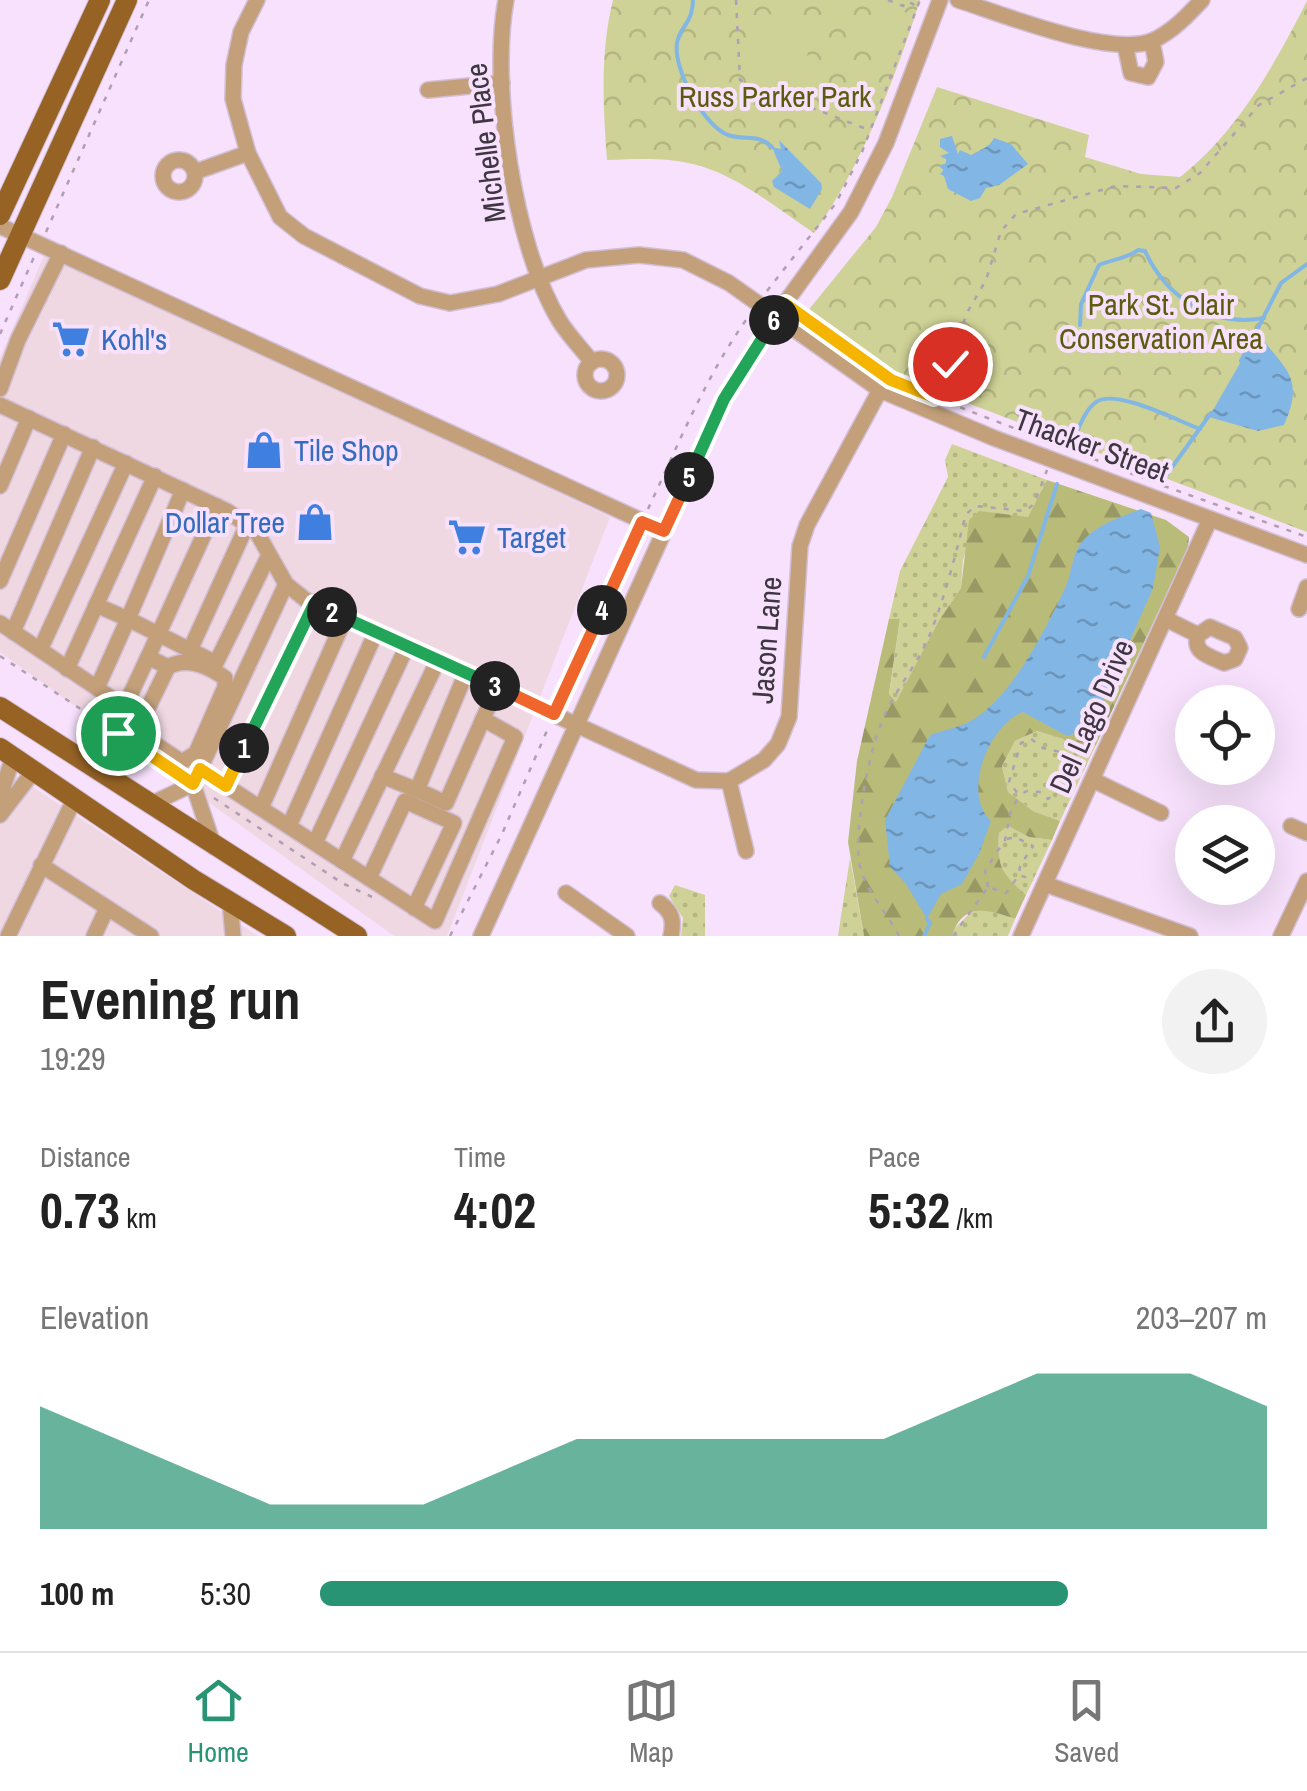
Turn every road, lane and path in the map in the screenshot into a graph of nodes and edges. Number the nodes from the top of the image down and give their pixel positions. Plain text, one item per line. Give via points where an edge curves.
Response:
1 (100, 0) edge
2 (127, 0) edge
3 (149, 0) edge
4 (256, 0) edge
5 (506, 0) edge
6 (736, 0) edge
7 (888, 0) edge
8 (920, 0) edge
9 (931, 0) edge
10 (940, 0) edge
11 (958, 0) edge
12 (1202, 0) edge
13 (918, 6) junction
14 (1152, 42) junction
15 (1125, 46) junction
16 (1307, 78) edge
17 (502, 83) junction
18 (428, 90) dead end
19 (870, 130) junction
20 (248, 153) junction
21 (195, 172) dead end
22 (0, 215) edge
23 (0, 226) edge
24 (31, 239) junction
25 (60, 252) junction
26 (540, 277) junction
27 (0, 280) edge
28 (758, 304) junction
29 (780, 311) junction
30 (0, 334) edge
31 (592, 362) dead end
32 (885, 385) junction
33 (0, 389) edge
34 (0, 406) edge
35 (29, 418) junction
36 (64, 434) junction
37 (0, 440) edge
38 (1056, 442) junction
39 (16, 447) junction
40 (94, 447) junction
41 (1050, 459) junction
42 (126, 462) junction
43 (155, 476) junction
44 (0, 486) edge
45 (184, 490) junction
46 (216, 506) junction
47 (1210, 518) junction
48 (642, 522) junction
49 (247, 526) junction
50 (664, 531) junction
51 (1307, 537) edge
52 (270, 555) junction
53 (1307, 555) edge
54 (0, 581) edge
55 (286, 584) junction
56 (1307, 586) edge
57 (314, 604) junction
58 (96, 605) junction
59 (1299, 609) dead end
60 (345, 618) junction
61 (1166, 618) junction
62 (128, 619) junction
63 (7, 627) edge
64 (376, 632) junction
65 (159, 634) junction
66 (1198, 634) dead end
67 (406, 646) junction
68 (40, 650) junction
69 (190, 650) junction
70 (0, 656) edge
71 (148, 657) junction
72 (438, 660) junction
73 (216, 663) junction
74 (168, 667) junction
75 (68, 668) junction
76 (466, 673) junction
77 (243, 676) junction
78 (497, 687) junction
79 (97, 688) junction
80 (0, 698) edge
81 (0, 707) edge
82 (124, 708) junction
83 (554, 714) junction
84 (482, 720) junction
85 (141, 722) junction
86 (577, 724) junction
87 (27, 725) junction
88 (7, 752) edge
89 (148, 753) dead end
90 (34, 772) junction
91 (196, 776) junction
92 (382, 776) junction
93 (1093, 780) junction
94 (729, 781) junction
95 (226, 786) junction
96 (416, 790) junction
97 (1020, 796) junction
98 (0, 797) edge
99 (74, 800) junction
100 (149, 805) junction
101 (261, 808) junction
102 (1160, 813) dead end
103 (0, 815) edge
104 (289, 826) junction
105 (1291, 826) dead end
106 (1307, 833) edge
107 (1005, 840) junction
108 (315, 843) junction
109 (214, 847) junction
110 (746, 851) dead end
111 (342, 861) junction
112 (41, 865) junction
113 (1019, 875) junction
114 (369, 878) junction
115 (1307, 881) edge
116 (1045, 884) junction
117 (988, 887) junction
118 (566, 893) dead end
119 (230, 902) junction
120 (384, 903) dead end
121 (660, 903) dead end
122 (108, 908) junction
123 (414, 908) junction
124 (1152, 930) edge
125 (8, 936) edge
126 (94, 936) edge
127 (151, 936) edge
128 (233, 936) edge
129 (286, 936) edge
130 (357, 936) edge
131 (450, 936) edge
132 (481, 936) edge
133 (627, 936) edge
134 (671, 936) edge
135 (899, 936) edge
136 (953, 936) edge
137 (1021, 936) edge
138 (1190, 936) edge
139 (1281, 936) edge

1 - 22 main road
2 - 24 main road
3 - 24 path
4 - 20 street, Thacker Street via 241,32 232,99
5 - 17 street, Michelle Place
6 - 19 path via 740,80
7 - 13 path
8 - 13 path
9 - 13 path
10 - 29 street via 886,143 851,212
11 - 15 street
12 - 14 street
13 - 19 path
14 - 15 street
14 - 15 street via 1156,62 1148,77 1131,73
16 - 38 path via 1259,104 1200,173 1176,188 1116,186 1016,214 1002,231 934,397
17 - 18 street
17 - 26 street, Michelle Place via 517,208
19 - 29 path via 836,203 767,291
20 - 21 street
20 - 26 street, Thacker Street via 280,217 420,296 450,303 480,299
23 - 24 street
24 - 25 street
24 - 27 main road
24 - 30 path
25 - 33 street
25 - 48 street
26 - 28 street, Thacker Street via 586,260 683,260
26 - 31 street, Michelle Place via 559,319
28 - 29 street, Thacker Street
28 - 48 path via 721,358
29 - 32 street, Thacker Street
29 - 32 path
29 - 50 street via 724,399
32 - 41 street, Thacker Street
32 - 94 street, Jason Lane via 800,546 789,717 764,760
34 - 35 street
35 - 36 street
35 - 39 street
36 - 40 street
36 - 54 street
37 - 39 street
38 - 41 path
38 - 51 path
39 - 44 street
40 - 42 street
40 - 63 street
41 - 47 street, Thacker Street
41 - 135 path via 1034,504 1025,511 976,506 966,514 947,590 872,753 859,862
42 - 43 street
42 - 68 street
43 - 45 street
43 - 58 street
45 - 46 street
45 - 62 street
46 - 49 street
46 - 65 street
47 - 53 street, Thacker Street
47 - 61 street, Del Lago Drive
48 - 50 street
48 - 83 path
49 - 52 street
49 - 69 street
50 - 86 street
52 - 55 street
52 - 73 street
55 - 57 street
55 - 77 street
56 - 59 street
57 - 60 street
57 - 95 street
58 - 62 street
58 - 75 street
60 - 64 street
60 - 101 street
61 - 66 street
61 - 93 street, Del Lago Drive
62 - 65 street
62 - 79 street
63 - 68 street
64 - 67 street
64 - 104 street
65 - 69 street
65 - 71 street
67 - 72 street
67 - 108 street
68 - 75 street
69 - 73 street
70 - 89 path
71 - 74 street
71 - 82 street
72 - 76 street
72 - 92 street
73 - 77 street
74 - 85 street
74 - 85 street via 186,661 224,678 226,687 196,753 178,761 152,742
75 - 79 street
76 - 78 street
76 - 96 street
77 - 91 street
78 - 83 street
78 - 84 street
79 - 82 street
80 - 87 main road
81 - 87 main road
82 - 85 street
83 - 86 street
83 - 131 path
84 - 96 street via 446,803
84 - 123 street via 515,737 435,921
86 - 94 street via 696,780
86 - 132 street
87 - 100 main road
88 - 90 main road
88 - 98 street
90 - 99 main road
90 - 103 street
91 - 95 street
91 - 100 street
91 - 109 street
91 - 120 path via 342,882
92 - 96 street
92 - 111 street
93 - 102 street
93 - 116 street, Del Lago Drive
94 - 110 street
95 - 101 street
97 - 97 path via 1009,782 1021,743 1031,739 1068,754 1072,763 1057,793 1048,800 1041,792
97 - 107 path
99 - 112 street
99 - 119 main road
100 - 109 main road
101 - 104 street
104 - 108 street
105 - 106 street
107 - 113 path via 1015,837 1033,846
107 - 117 path via 984,870
108 - 111 street
109 - 130 main road
111 - 114 street
112 - 122 street
112 - 125 street
113 - 116 path
113 - 117 path via 1006,893
114 - 123 street
114 - 123 street via 405,801 454,823
115 - 139 street
116 - 124 street
116 - 137 street, Del Lago Drive
117 - 136 path
118 - 133 street
119 - 128 street
119 - 129 main road
121 - 134 street via 674,922
122 - 126 street
122 - 127 street
124 - 138 street

